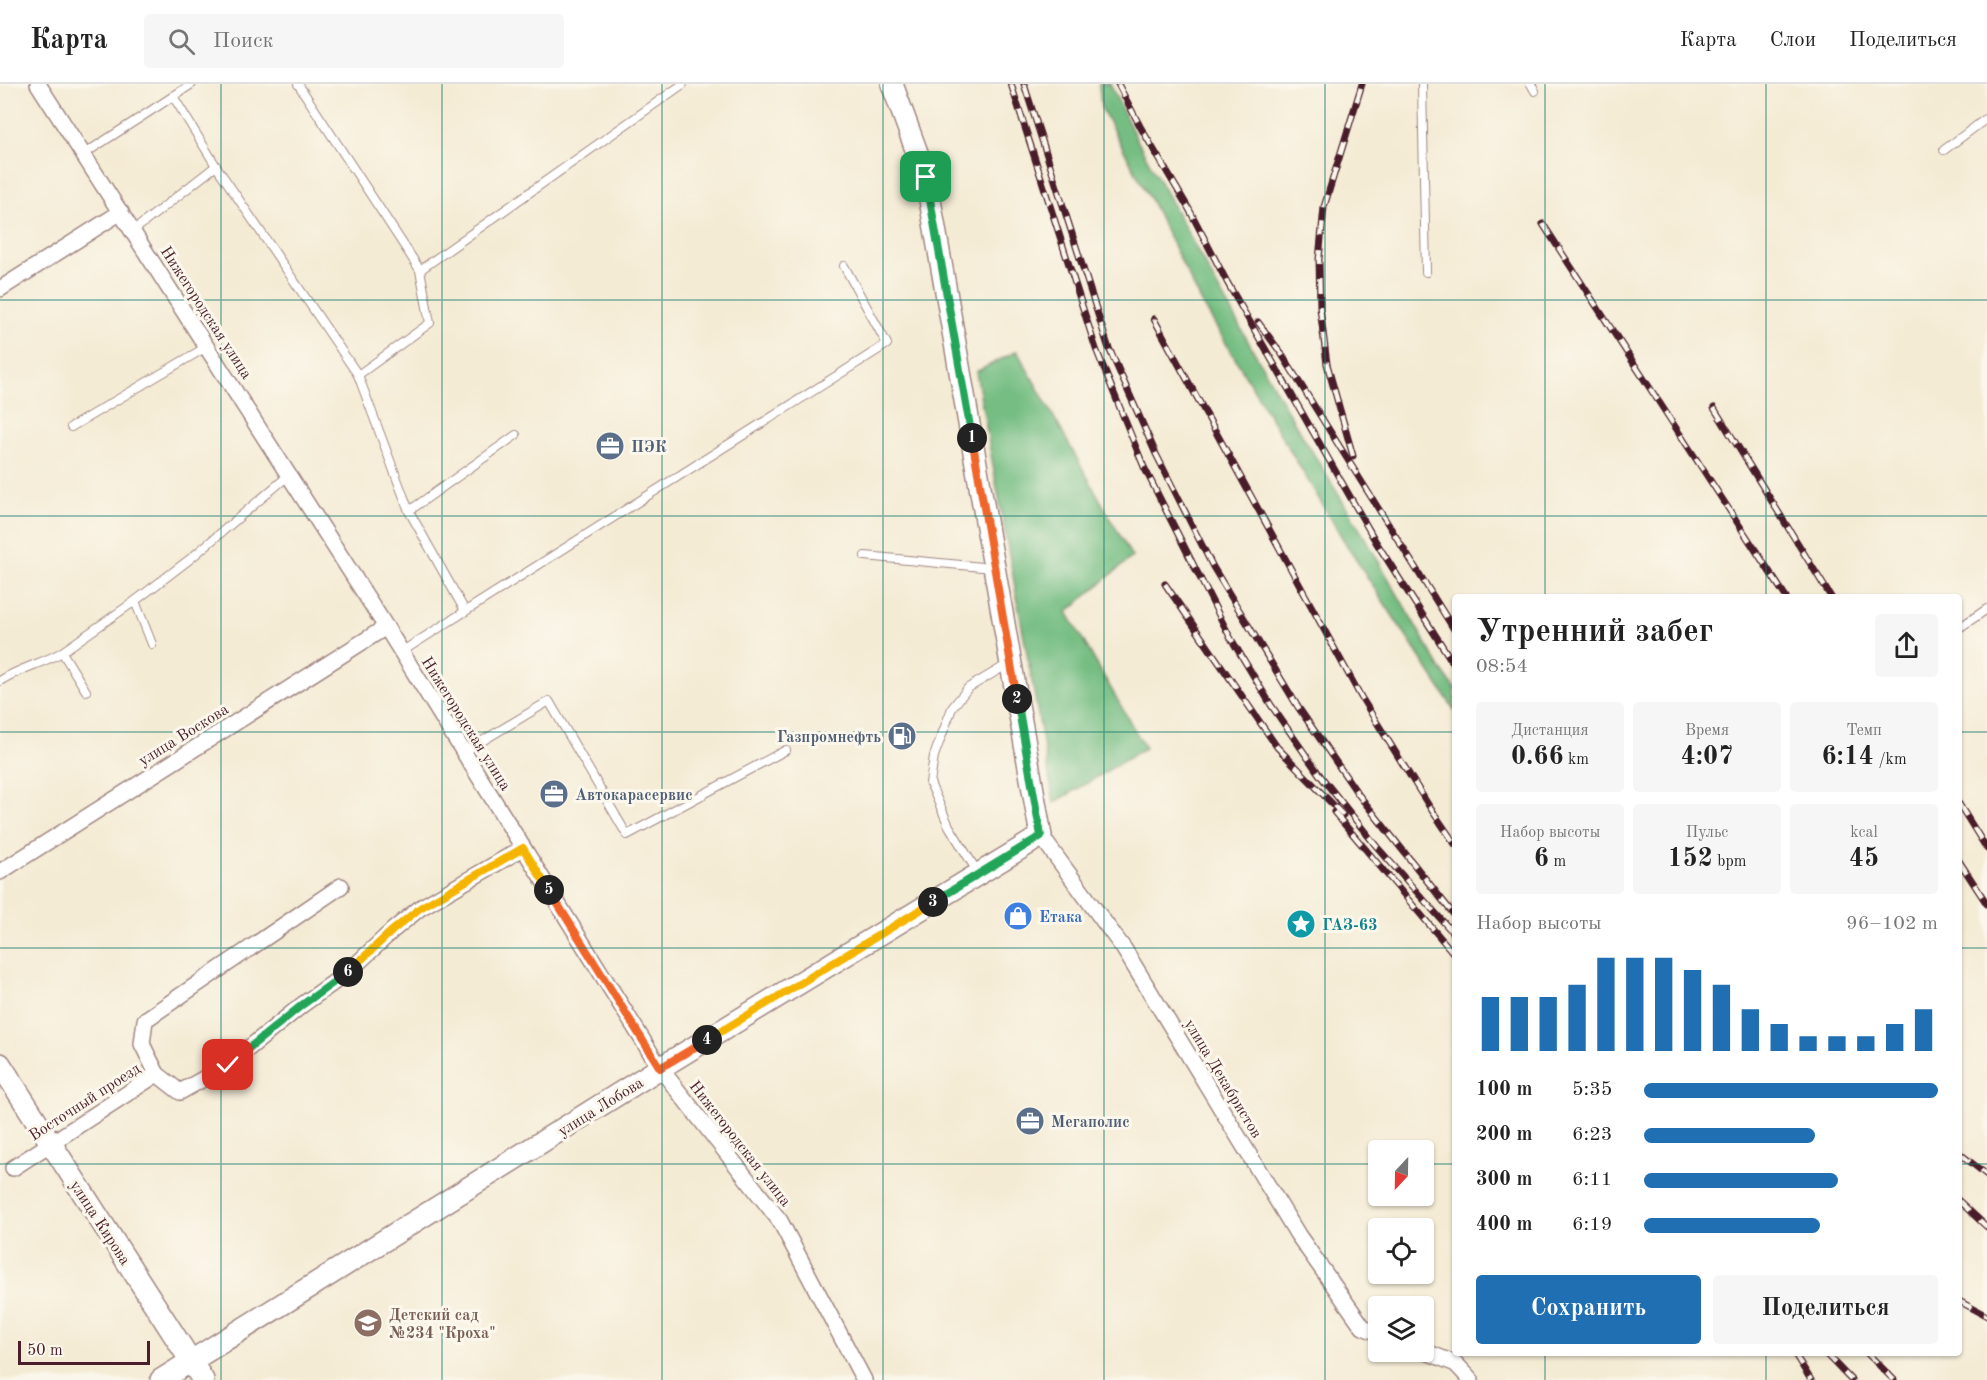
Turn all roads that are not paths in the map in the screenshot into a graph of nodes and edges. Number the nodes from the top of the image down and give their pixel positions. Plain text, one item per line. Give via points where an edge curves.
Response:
1 (38, 84) edge
2 (192, 84) edge
3 (297, 84) edge
4 (683, 84) edge
5 (892, 84) edge
6 (1422, 84) edge
7 (173, 96) junction
8 (1987, 118) edge
9 (1944, 150) dead end
10 (84, 154) junction
11 (216, 166) junction
12 (121, 212) junction
13 (133, 231) junction
14 (844, 266) dead end
15 (420, 270) junction
16 (1426, 272) dead end
17 (0, 289) edge
18 (208, 346) junction
19 (358, 375) junction
20 (71, 427) dead end
21 (516, 435) dead end
22 (289, 475) junction
23 (409, 512) junction
24 (865, 556) dead end
25 (994, 568) junction
26 (135, 601) junction
27 (1987, 609) edge
28 (465, 611) junction
29 (1962, 626) edge
30 (386, 627) junction
31 (152, 644) dead end
32 (62, 652) junction
33 (401, 652) junction
34 (1011, 663) junction
35 (0, 681) edge
36 (86, 691) dead end
37 (786, 750) dead end
38 (464, 752) junction
39 (1041, 836) junction
40 (523, 848) junction
41 (0, 872) edge
42 (979, 874) junction
43 (341, 886) dead end
44 (0, 1064) edge
45 (660, 1068) junction
46 (157, 1074) junction
47 (51, 1144) junction
48 (13, 1168) dead end
49 (1368, 1329) edge
50 (1434, 1355) edge
51 (191, 1360) junction
52 (161, 1380) edge
53 (203, 1380) edge
54 (864, 1380) edge
55 (1472, 1380) edge

1 - 10 street, Нижегородская улица
2 - 7 lane
3 - 15 lane
4 - 15 lane
5 - 25 street via 926,177
6 - 16 lane
7 - 10 lane
7 - 11 lane
8 - 9 lane
10 - 12 street, Нижегородская улица
11 - 13 lane
11 - 19 lane
12 - 13 street, Нижегородская улица
12 - 17 street
13 - 18 street, Нижегородская улица
14 - 28 lane via 887,344
15 - 19 lane via 430,323
18 - 20 lane
18 - 22 street, Нижегородская улица
19 - 23 lane
21 - 23 lane
22 - 26 lane via 190,560
22 - 30 street, Нижегородская улица
23 - 28 lane
24 - 25 lane
25 - 34 street
26 - 31 lane
26 - 32 lane
27 - 29 lane
28 - 33 lane
30 - 33 street, Нижегородская улица
30 - 41 street, улица Воскова
32 - 35 lane
32 - 36 lane
33 - 38 street, Нижегородская улица
34 - 39 street
34 - 42 lane via 968,688 952,708 934,756 930,783 949,826
37 - 38 lane via 627,835 549,701
38 - 40 street, Нижегородская улица
39 - 42 street, улица Лобова
39 - 49 street, улица Декабристов via 1124,949 1298,1235
40 - 45 street, Нижегородская улица
40 - 46 street, Восточный проезд via 420,908 347,973 228,1065 180,1092
42 - 45 street, улица Лобова
43 - 46 street via 145,1020 142,1044
44 - 47 street, улица Кирова
45 - 51 street, улица Лобова
45 - 54 street, Нижегородская улица via 780,1221
46 - 47 street, Восточный проезд
47 - 48 street, Восточный проезд
47 - 51 street, улица Кирова
50 - 55 street via 1456,1364
51 - 52 street, улица Лобова
51 - 53 street, улица Кирова

